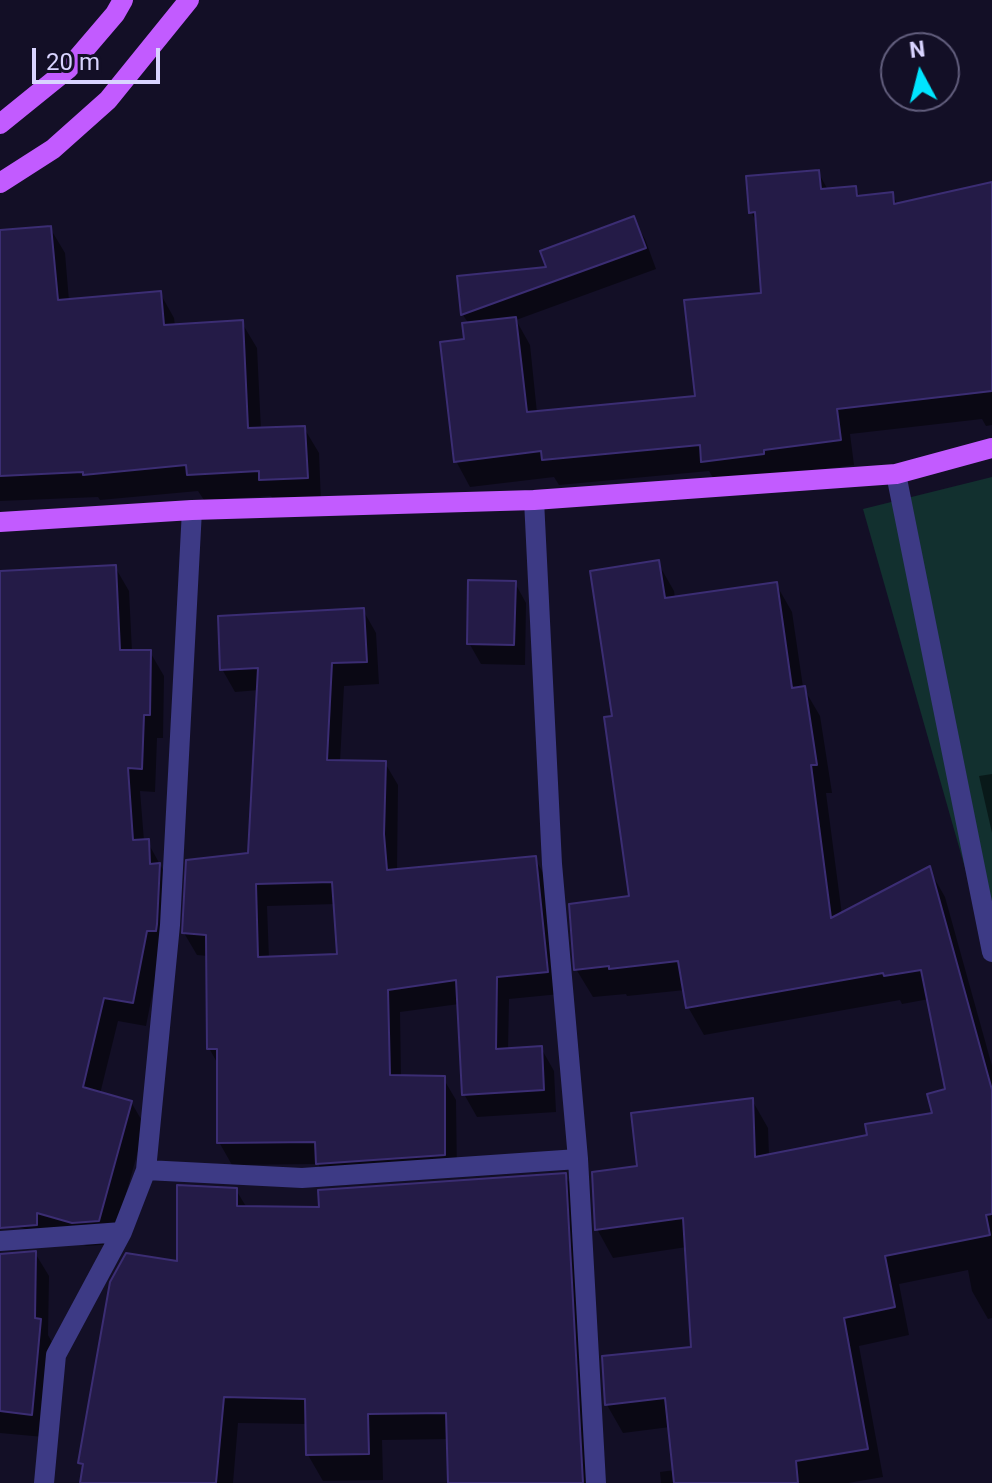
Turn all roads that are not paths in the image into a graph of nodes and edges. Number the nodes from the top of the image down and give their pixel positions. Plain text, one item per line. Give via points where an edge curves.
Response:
1 (123, 0) edge
2 (189, 0) edge
3 (0, 124) edge
4 (0, 183) edge
5 (992, 448) edge
6 (896, 474) junction
7 (534, 500) junction
8 (192, 510) junction
9 (0, 522) edge
10 (992, 952) edge
11 (578, 1159) junction
12 (146, 1170) junction
13 (122, 1232) junction
14 (0, 1241) edge
15 (44, 1483) edge
16 (596, 1483) edge

1 - 3 main road via 68,69
2 - 4 main road via 108,100 53,149
5 - 6 main road
6 - 7 main road
6 - 10 street
7 - 8 main road
7 - 11 street via 552,864
8 - 9 main road
8 - 12 street via 170,925
11 - 12 street via 302,1178
11 - 16 street
12 - 13 street
13 - 14 street
13 - 15 street via 56,1355

